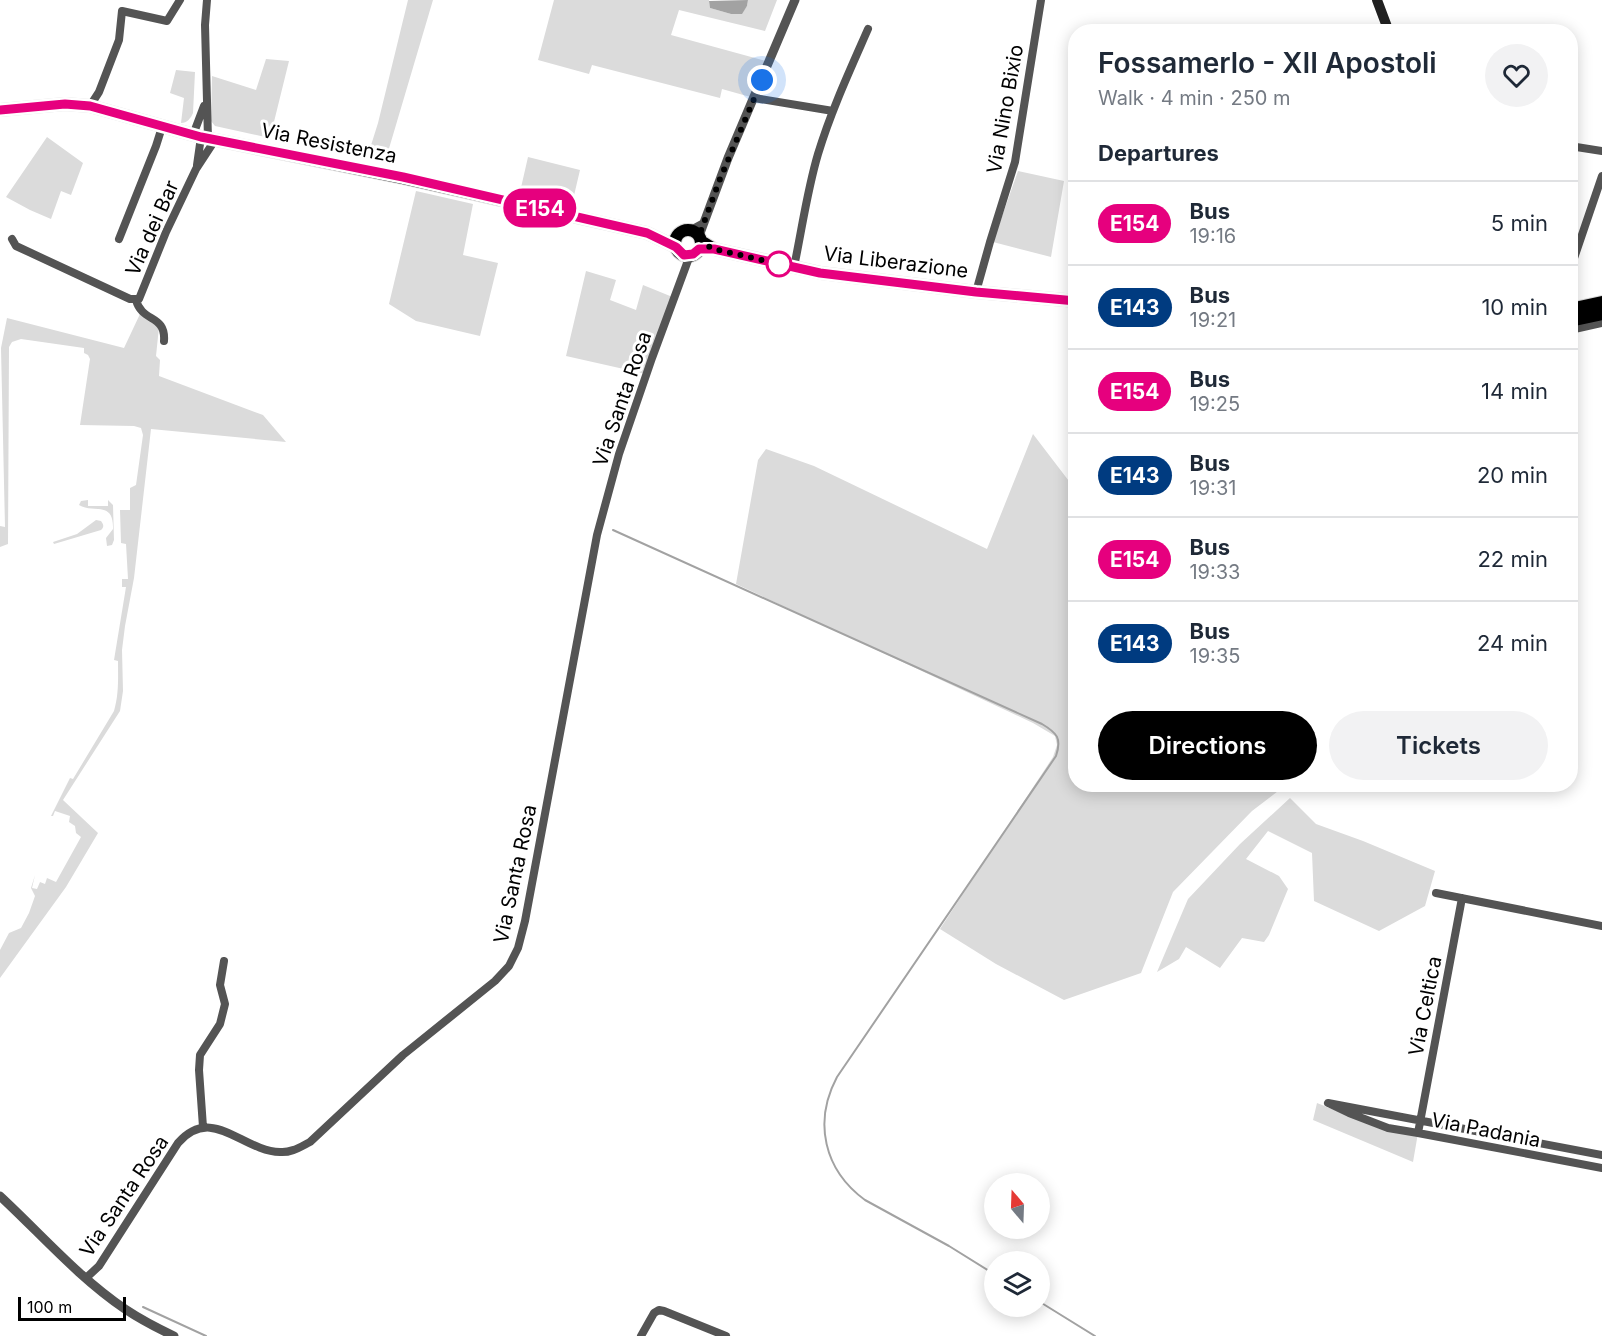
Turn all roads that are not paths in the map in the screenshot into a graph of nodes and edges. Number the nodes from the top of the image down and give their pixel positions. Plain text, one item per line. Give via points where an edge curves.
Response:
1 (180, 0) edge
2 (207, 0) edge
3 (795, 0) edge
4 (1041, 0) edge
5 (1377, 0) edge
6 (1386, 24) edge
7 (868, 29) dead end
8 (754, 98) junction
9 (206, 99) junction
10 (90, 106) junction
11 (0, 111) edge
12 (833, 111) junction
13 (162, 127) junction
14 (204, 138) junction
15 (1578, 147) edge
16 (1602, 151) edge
17 (196, 169) junction
18 (1602, 176) edge
19 (1578, 236) edge
20 (12, 239) dead end
21 (119, 239) dead end
22 (691, 241) junction
23 (794, 267) junction
24 (976, 292) junction
25 (136, 300) junction
26 (1068, 300) edge
27 (1602, 302) edge
28 (1578, 307) edge
29 (1602, 314) edge
30 (1578, 319) edge
31 (1602, 323) edge
32 (1578, 328) edge
33 (164, 341) dead end
34 (1436, 893) dead end
35 (1462, 898) junction
36 (1602, 926) edge
37 (224, 961) dead end
38 (1420, 1120) junction
39 (203, 1127) junction
40 (1418, 1133) junction
41 (1575, 1150) junction
42 (1602, 1155) edge
43 (1573, 1163) junction
44 (1602, 1168) edge
45 (0, 1196) edge
46 (87, 1278) junction
47 (174, 1336) edge
48 (641, 1336) edge
49 (726, 1336) edge

1 - 10 street via 167,21 122,11 119,40
2 - 9 street
3 - 8 street
4 - 24 street, Via Nino Bixio via 1015,162
5 - 6 main road
7 - 12 street
8 - 12 street
8 - 22 street
9 - 14 street
9 - 14 street
10 - 11 main road, Via Resistenza via 58,104
10 - 13 main road, Via Resistenza
12 - 23 street via 817,156
13 - 14 main road, Via Resistenza
13 - 21 street
14 - 17 street, Via dei Bar
14 - 17 street, Via dei Bar
14 - 22 main road, Via Resistenza via 403,177
15 - 16 street
17 - 25 street, Via dei Bar
18 - 19 street
20 - 25 street, Via dei Bar via 16,246
22 - 23 main road, Via Liberazione
22 - 39 street, Via Santa Rosa via 685,270 619,454 597,535 525,921 509,966 403,1055 310,1142 279,1152
23 - 24 main road, Via Liberazione
24 - 26 main road, Via Liberazione
25 - 33 street, Via dei Bar via 142,312 162,325
27 - 28 main road
29 - 30 main road
31 - 32 street
34 - 35 street
35 - 36 street
35 - 38 street, Via Celtica
37 - 39 street via 220,986 225,1004 220,1024 200,1055
38 - 40 street, Via Padania
38 - 40 street via 1325,1102 1385,1126
38 - 41 street, Via Padania
39 - 46 street, Via Santa Rosa via 178,1143 99,1266
40 - 43 street, Via Padania
41 - 42 street, Via Padania
41 - 43 street
43 - 44 street, Via Padania
45 - 46 street
46 - 47 street via 124,1308
48 - 49 street via 659,1310

